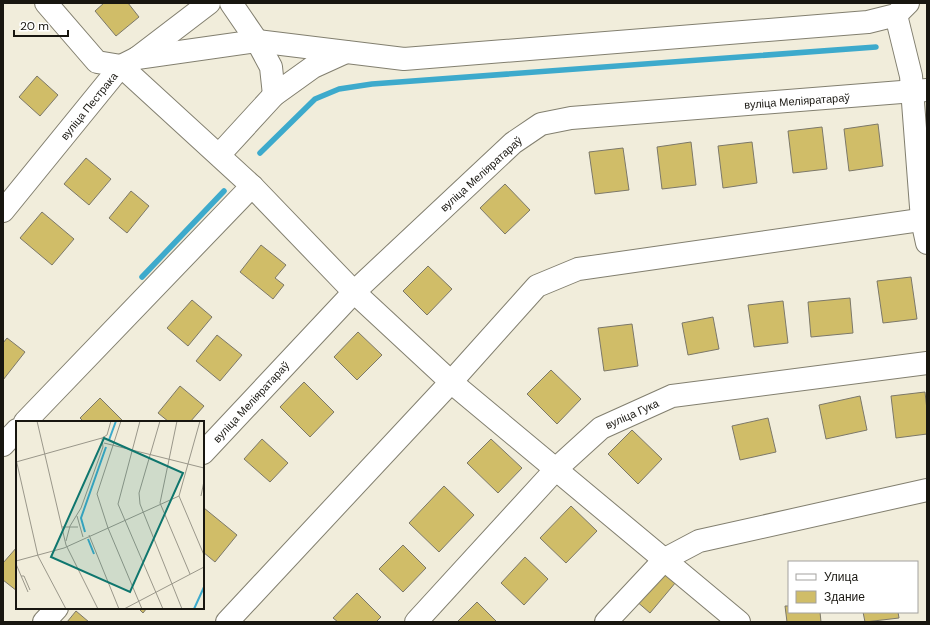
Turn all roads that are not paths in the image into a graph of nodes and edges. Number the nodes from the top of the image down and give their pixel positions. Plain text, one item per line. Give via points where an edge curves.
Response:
1 (46, 3) edge
2 (209, 3) edge
3 (231, 3) edge
4 (902, 9) edge
5 (256, 41) junction
6 (347, 51) junction
7 (129, 62) junction
8 (919, 91) edge
9 (274, 95) junction
10 (218, 155) junction
11 (252, 186) junction
12 (3, 211) edge
13 (924, 219) edge
14 (927, 243) edge
15 (354, 292) junction
16 (927, 363) edge
17 (451, 382) junction
18 (26, 421) edge
19 (16, 431) edge
20 (3, 445) edge
21 (204, 452) edge
22 (557, 468) junction
23 (927, 490) edge
24 (665, 559) junction
25 (56, 609) edge
26 (44, 622) edge
27 (227, 622) edge
28 (416, 622) edge
29 (606, 622) edge
30 (739, 622) edge

1 - 7 street via 97,62
2 - 7 street, вуліца Пестрака
3 - 5 street
4 - 6 street via 868,22 404,59
4 - 8 street via 911,76
5 - 6 street
5 - 7 street
5 - 9 street via 271,67
6 - 9 street via 313,67
7 - 10 street
7 - 12 street, вуліца Пестрака
8 - 13 street
8 - 15 street, вуліца Меліяратараў via 571,118 540,124 514,143
9 - 10 street
10 - 11 street
11 - 15 street
11 - 18 street
13 - 14 street
13 - 17 street via 578,269 537,286
15 - 17 street
15 - 21 street, вуліца Меліяратараў
16 - 22 street, вуліца Гука via 672,396 601,428
17 - 22 street
17 - 27 street
19 - 20 street
22 - 24 street
22 - 28 street, вуліца Гука
23 - 24 street via 699,541
24 - 29 street
24 - 30 street
25 - 26 street

